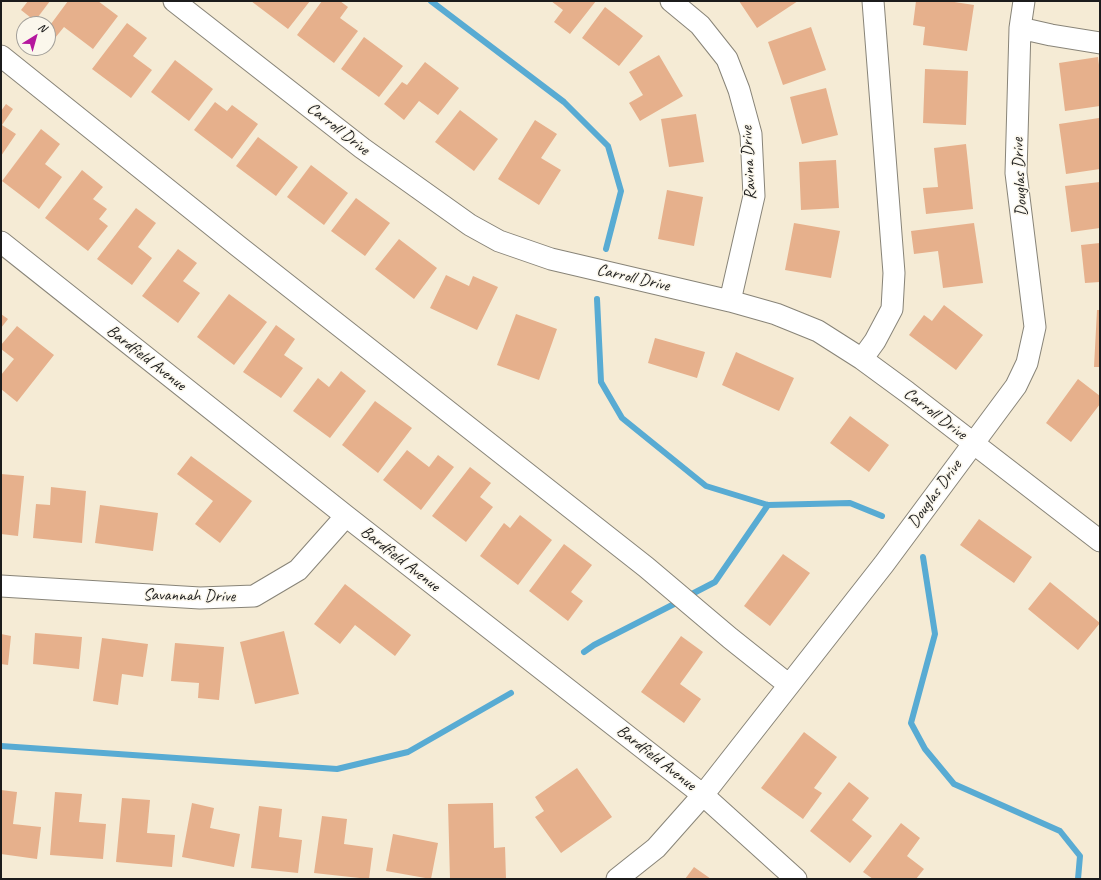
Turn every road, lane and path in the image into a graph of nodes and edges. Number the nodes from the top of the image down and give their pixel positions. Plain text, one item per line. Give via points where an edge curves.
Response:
1 (174, 1) edge
2 (671, 1) edge
3 (873, 1) edge
4 (1024, 1) edge
5 (1020, 28) junction
6 (1100, 43) edge
7 (1, 56) edge
8 (1, 242) edge
9 (730, 301) junction
10 (862, 359) junction
11 (973, 443) junction
12 (346, 516) junction
13 (1100, 541) edge
14 (1, 586) edge
15 (789, 685) junction
16 (703, 795) junction
17 (617, 879) edge
18 (796, 879) edge

1 - 9 street, Carroll Drive via 362,148 470,225 498,241 551,259
2 - 9 street, Ravina Drive via 700,25 726,59 739,90 751,134 754,196
3 - 10 street via 894,273 892,310
4 - 5 street, Douglas Drive
5 - 6 street via 1051,36
5 - 11 street, Douglas Drive via 1016,173 1035,327 1027,363 1016,386
7 - 15 street via 646,567
8 - 12 street, Bardfield Avenue
9 - 10 street, Carroll Drive via 776,314 818,331
10 - 11 street, Carroll Drive
11 - 13 street, Carroll Drive
11 - 15 street, Douglas Drive via 884,564
12 - 14 street, Savannah Drive via 298,570 254,596 200,598
12 - 16 street, Bardfield Avenue
15 - 16 street, Douglas Drive
16 - 17 street, Douglas Drive via 656,848
16 - 18 street, Bardfield Avenue

